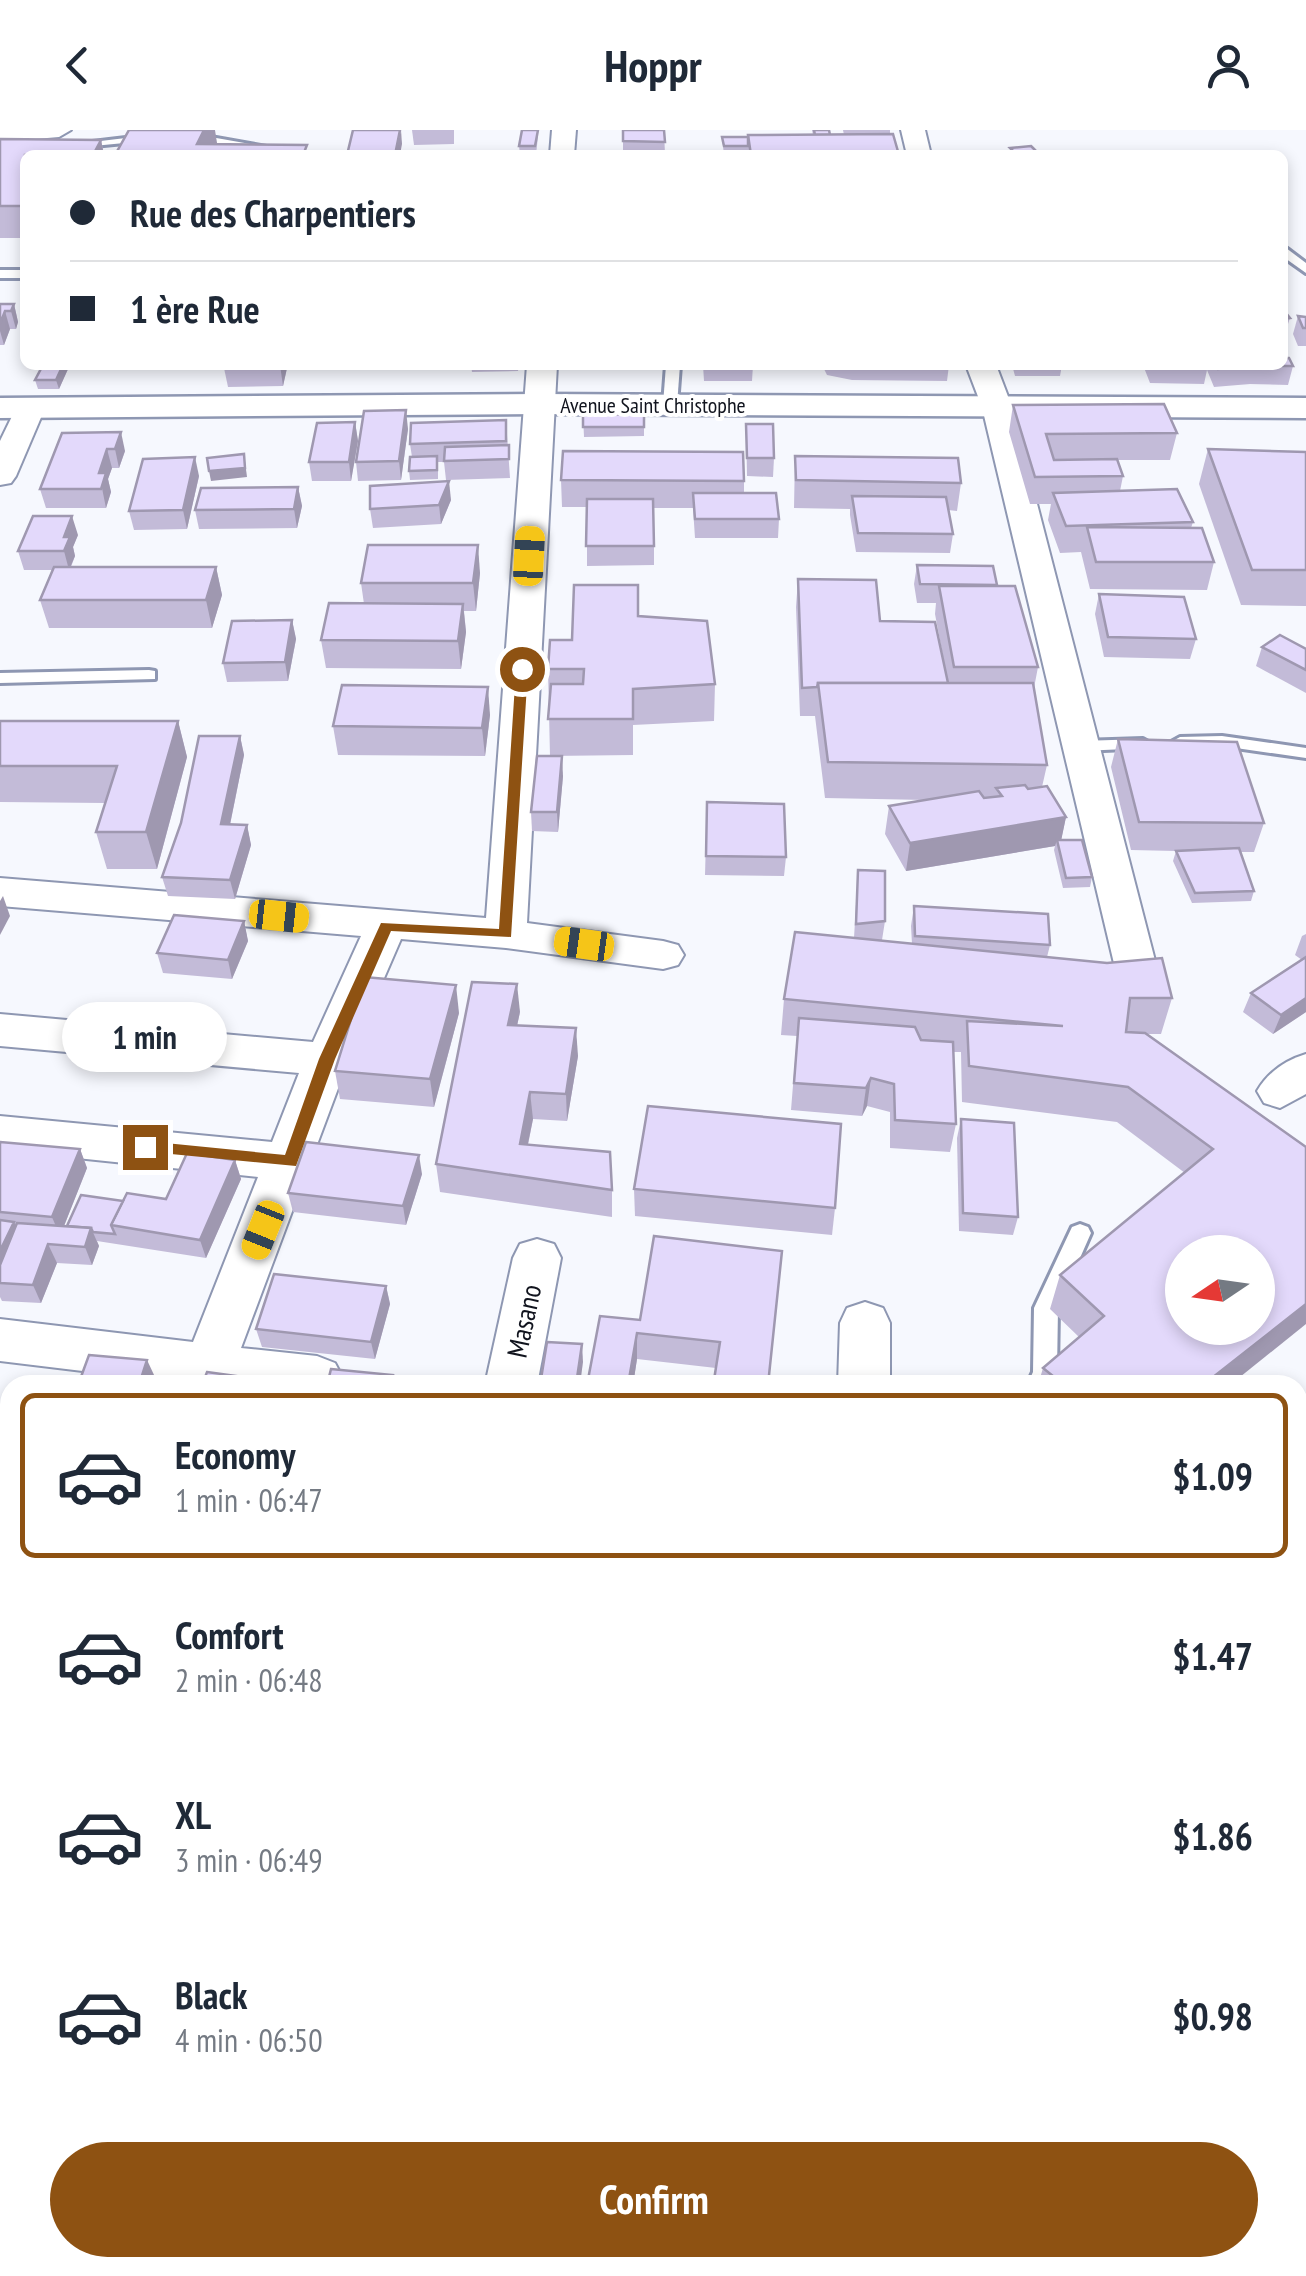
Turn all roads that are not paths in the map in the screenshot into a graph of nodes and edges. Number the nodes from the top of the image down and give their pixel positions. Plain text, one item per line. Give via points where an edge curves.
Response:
1 (0, 135) edge
2 (60, 138) edge
3 (260, 150) edge
4 (541, 370) edge
5 (673, 370) edge
6 (983, 370) edge
7 (538, 404) junction
8 (670, 405) junction
9 (998, 406) junction
10 (15, 408) edge
11 (1306, 408) edge
12 (0, 476) edge
13 (149, 675) dead end
14 (0, 678) edge
15 (1081, 746) junction
16 (1306, 753) edge
17 (0, 892) edge
18 (386, 926) junction
19 (506, 934) junction
20 (663, 955) dead end
21 (1138, 976) edge
22 (0, 1030) edge
23 (327, 1059) junction
24 (0, 1132) edge
25 (290, 1162) junction
26 (1080, 1233) dead end
27 (537, 1258) dead end
28 (865, 1322) dead end
29 (0, 1340) edge
30 (209, 1366) junction
31 (290, 1375) edge
32 (514, 1375) edge
33 (864, 1375) edge
34 (1044, 1375) edge

1 - 2 street
2 - 3 lane via 169,137
4 - 7 street
5 - 8 lane
6 - 9 street
7 - 8 street, Avenue Saint Christophe
7 - 10 street, Avenue Saint Christophe
7 - 19 street
8 - 9 street, Avenue Saint Christophe
9 - 11 street, Avenue Saint Christophe
9 - 15 street
10 - 12 street
13 - 14 lane
15 - 16 lane via 1222,741
15 - 21 street
17 - 18 street
18 - 19 street
18 - 23 street
19 - 20 street
22 - 23 street
23 - 25 street
24 - 25 street
25 - 30 street
26 - 34 lane via 1046,1308
27 - 32 street, Masano
28 - 33 street
29 - 30 street
30 - 31 street

